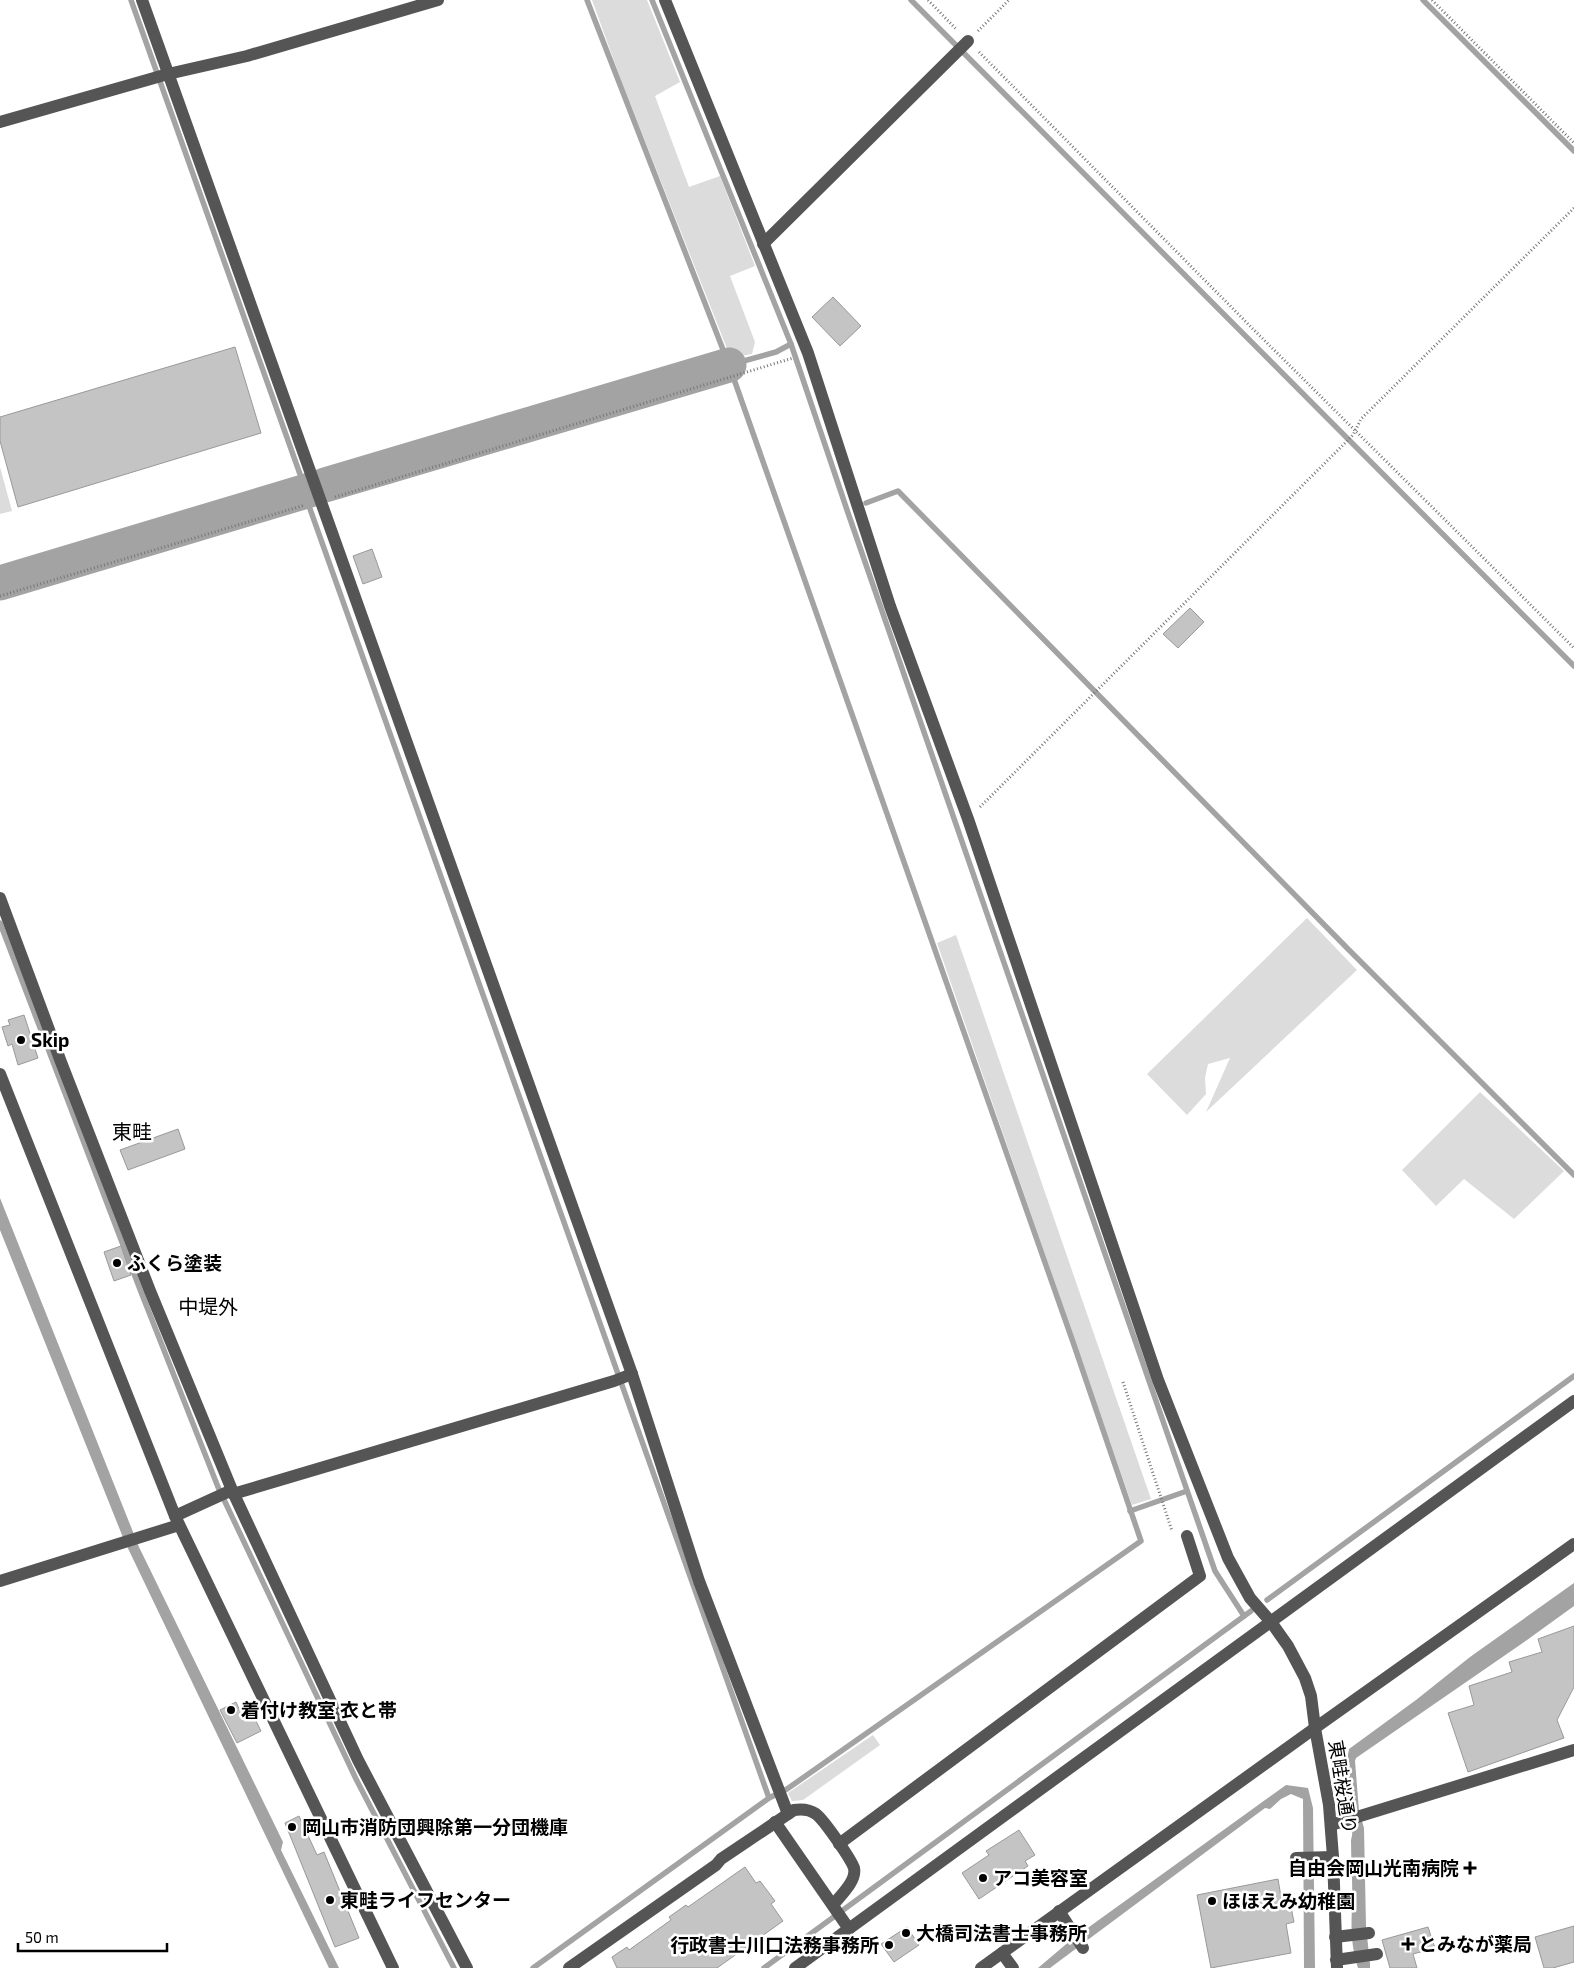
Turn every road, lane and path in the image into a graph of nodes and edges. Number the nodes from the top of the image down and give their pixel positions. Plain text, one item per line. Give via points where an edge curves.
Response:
1 (142, 0) edge
2 (438, 0) edge
3 (665, 0) edge
4 (928, 0) edge
5 (1009, 0) edge
6 (1432, 0) edge
7 (963, 47) junction
8 (165, 75) junction
9 (0, 122) edge
10 (1574, 143) edge
11 (1574, 208) edge
12 (763, 244) junction
13 (789, 359) dead end
14 (1356, 430) junction
15 (320, 501) junction
16 (305, 506) dead end
17 (0, 596) edge
18 (1574, 648) edge
19 (968, 819) junction
20 (0, 898) edge
21 (0, 1074) edge
22 (624, 1377) junction
23 (1123, 1382) dead end
24 (1574, 1401) edge
25 (227, 1494) junction
26 (177, 1521) junction
27 (1187, 1536) joint
28 (1574, 1544) edge
29 (0, 1581) edge
30 (1271, 1622) junction
31 (1315, 1728) junction
32 (1574, 1750) edge
33 (788, 1814) junction
34 (775, 1822) junction
35 (1331, 1825) junction
36 (838, 1844) junction
37 (1333, 1857) junction
38 (1296, 1858) dead end
39 (1059, 1911) junction
40 (840, 1915) junction
41 (1369, 1933) dead end
42 (1335, 1937) junction
43 (1083, 1948) dead end
44 (1002, 1952) junction
45 (1374, 1954) dead end
46 (1336, 1964) edge
47 (393, 1968) edge
48 (467, 1968) edge
49 (569, 1968) edge
50 (795, 1968) edge
51 (981, 1968) edge
52 (1013, 1968) edge

1 - 8 street
2 - 8 street via 247,56
3 - 12 street, 東畦桜通り
4 - 7 path
5 - 7 path
6 - 10 path
7 - 12 street
7 - 14 path
8 - 9 street
8 - 15 street
11 - 14 path via 1361,419
12 - 19 street, 東畦桜通り via 808,353 890,606
13 - 15 path
14 - 18 path
14 - 19 path
15 - 22 street
16 - 17 path
19 - 30 street, 東畦桜通り via 1158,1380 1228,1558 1250,1598
20 - 25 street
21 - 26 street
22 - 25 street
22 - 33 street
23 - 27 path via 1174,1536
24 - 30 street
25 - 26 street
25 - 48 street via 358,1760
26 - 29 street via 137,1539
26 - 47 street
27 - 36 street via 1200,1576
28 - 31 street
30 - 31 street, 東畦桜通り via 1304,1678 1311,1696
30 - 40 street
31 - 35 street, 東畦桜通り
31 - 39 street
32 - 35 street
33 - 34 street
33 - 36 street via 802,1808 816,1814
34 - 40 street
34 - 49 street
35 - 37 street, 東畦桜通り
36 - 40 street via 854,1869
37 - 38 street
37 - 42 street, 東畦桜通り
39 - 43 street
39 - 44 street
40 - 50 street
41 - 42 street
42 - 46 street, 東畦桜通り
44 - 51 street
44 - 52 street
45 - 46 street

